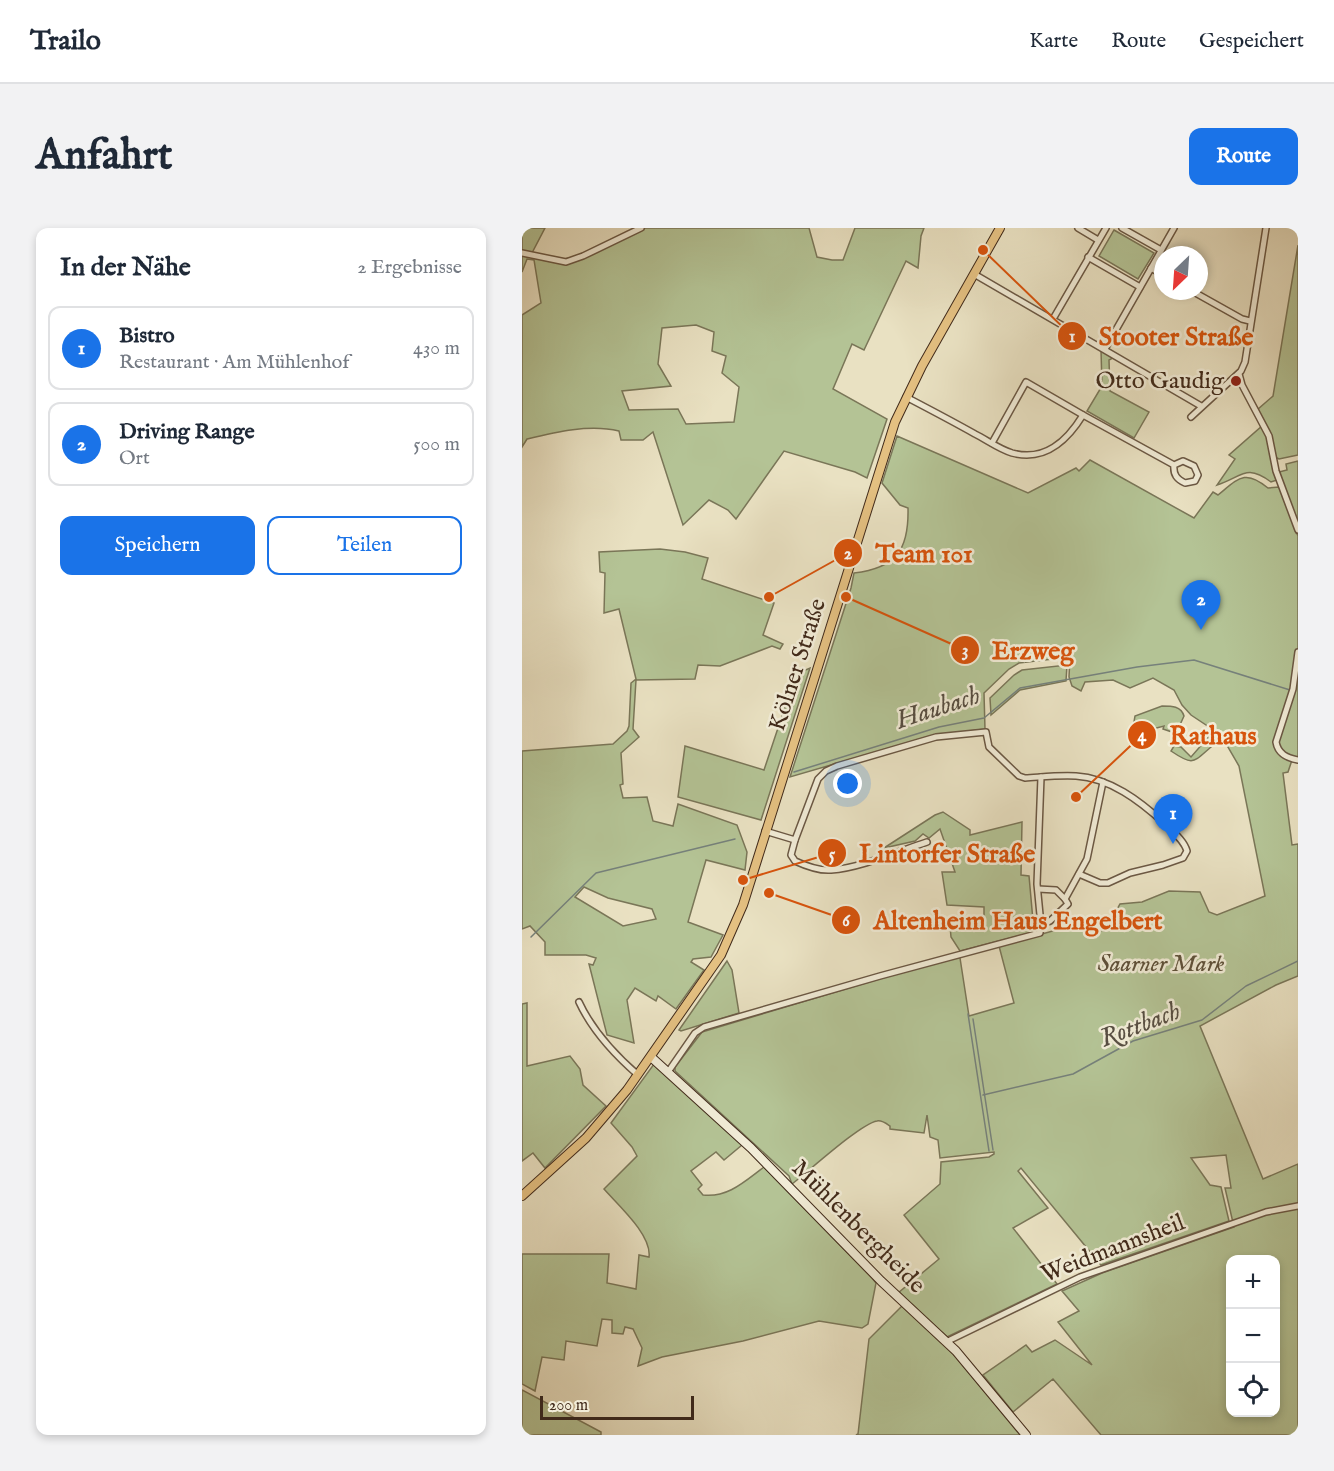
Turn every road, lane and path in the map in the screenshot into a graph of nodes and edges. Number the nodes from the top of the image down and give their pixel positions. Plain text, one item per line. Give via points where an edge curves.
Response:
1 (641, 228) edge
2 (1000, 228) edge
3 (1078, 228) edge
4 (1106, 228) edge
5 (1122, 228) edge
6 (1174, 228) edge
7 (1266, 228) edge
8 (1098, 240) junction
9 (1154, 246) edge
10 (1163, 246) edge
11 (522, 254) edge
12 (1088, 257) junction
13 (1154, 263) edge
14 (1151, 268) junction
15 (1154, 270) edge
16 (974, 273) junction
17 (1140, 287) junction
18 (1208, 300) edge
19 (1053, 319) junction
20 (1250, 321) junction
21 (1106, 349) junction
22 (1239, 374) junction
23 (906, 397) junction
24 (1201, 406) junction
25 (1083, 415) junction
26 (1191, 417) dead end
27 (992, 443) junction
28 (1174, 465) junction
29 (1298, 530) edge
30 (1298, 652) edge
31 (1298, 760) edge
32 (1041, 777) junction
33 (1103, 782) junction
34 (765, 831) junction
35 (795, 840) junction
36 (927, 842) dead end
37 (1079, 874) junction
38 (1038, 889) junction
39 (1065, 899) junction
40 (1041, 925) junction
41 (579, 1002) dead end
42 (651, 1057) junction
43 (668, 1072) junction
44 (639, 1075) junction
45 (523, 1191) edge
46 (1298, 1206) edge
47 (946, 1341) junction
48 (1026, 1435) edge

1 - 11 street via 566,261
2 - 16 main road, Kölner Straße
3 - 8 street
4 - 8 street
5 - 9 street
6 - 10 street
7 - 20 street
8 - 12 street
12 - 17 street
12 - 19 street
13 - 14 street
14 - 15 street
14 - 17 street
16 - 19 street
16 - 23 main road, Kölner Straße
17 - 21 street
18 - 20 street
19 - 21 street
20 - 22 street via 1245,362
21 - 24 street
22 - 24 street
22 - 29 street via 1269,436 1276,471
23 - 27 street
23 - 34 main road, Kölner Straße
24 - 26 street
25 - 27 street via 1066,440 1043,453 1012,453
25 - 27 street via 1026,382
25 - 28 street
28 - 28 street via 1175,476 1185,483 1197,478 1194,466 1183,461
30 - 31 street via 1292,691 1276,742 1282,754
32 - 33 street via 1077,776
32 - 35 street via 1025,778 1012,772 989,747 986,732 936,737 826,771 812,792
32 - 38 street
33 - 37 street via 1089,853
33 - 37 street via 1149,810 1186,847 1187,854 1108,883
34 - 35 street
34 - 42 main road, Kölner Straße via 731,936
35 - 36 street via 791,855 795,861 831,870
37 - 39 street
38 - 39 street via 1056,890
38 - 40 street
39 - 40 street via 1066,908
40 - 43 street via 1040,933 704,1027 695,1033
41 - 44 street via 584,1015 615,1053
42 - 43 street, Mühlenbergheide
42 - 44 main road, Kölner Straße
43 - 47 street, Mühlenbergheide via 768,1164 881,1281
44 - 45 main road, Kölner Straße via 586,1138
46 - 47 street, Weidmannsheil via 1266,1212 1080,1277
47 - 48 street, Mühlenbergheide

